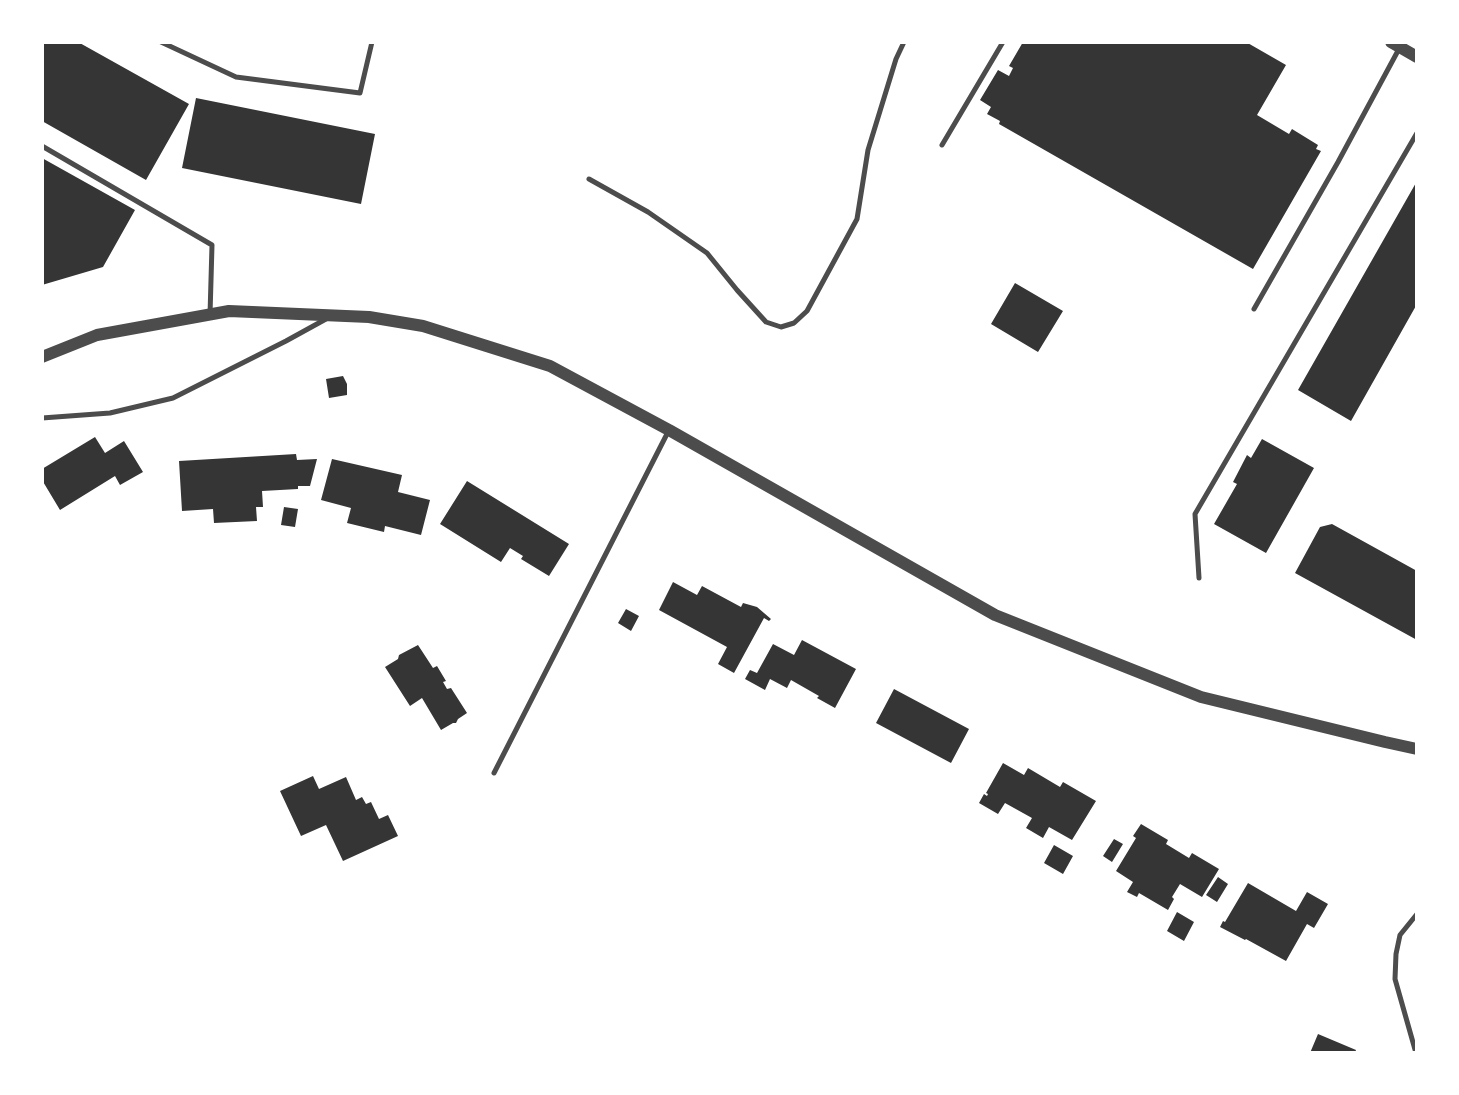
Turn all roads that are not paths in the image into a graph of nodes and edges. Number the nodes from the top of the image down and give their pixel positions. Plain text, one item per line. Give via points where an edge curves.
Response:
1 (161, 42) edge
2 (372, 42) edge
3 (904, 42) edge
4 (1003, 42) edge
5 (1396, 45) edge
6 (1417, 57) edge
7 (1417, 134) edge
8 (942, 145) dead end
9 (42, 146) edge
10 (589, 179) dead end
11 (1254, 309) dead end
12 (210, 315) junction
13 (331, 315) junction
14 (42, 357) edge
15 (42, 418) edge
16 (670, 430) junction
17 (1199, 578) dead end
18 (1417, 748) edge
19 (494, 773) dead end
20 (1417, 914) edge
21 (1416, 1053) edge

1 - 2 lane via 236,78 360,93
3 - 10 lane via 868,150 857,219 807,311 794,323 781,327 765,322 707,253
4 - 8 lane
5 - 6 street
5 - 11 lane via 1338,162
7 - 17 lane via 1195,514
9 - 12 lane via 212,245
12 - 13 street
12 - 14 street via 97,335
13 - 15 lane via 173,398 110,412
13 - 16 street via 423,326 550,366
16 - 18 street via 995,615 1201,697
16 - 19 lane
20 - 21 lane via 1400,935 1395,979

